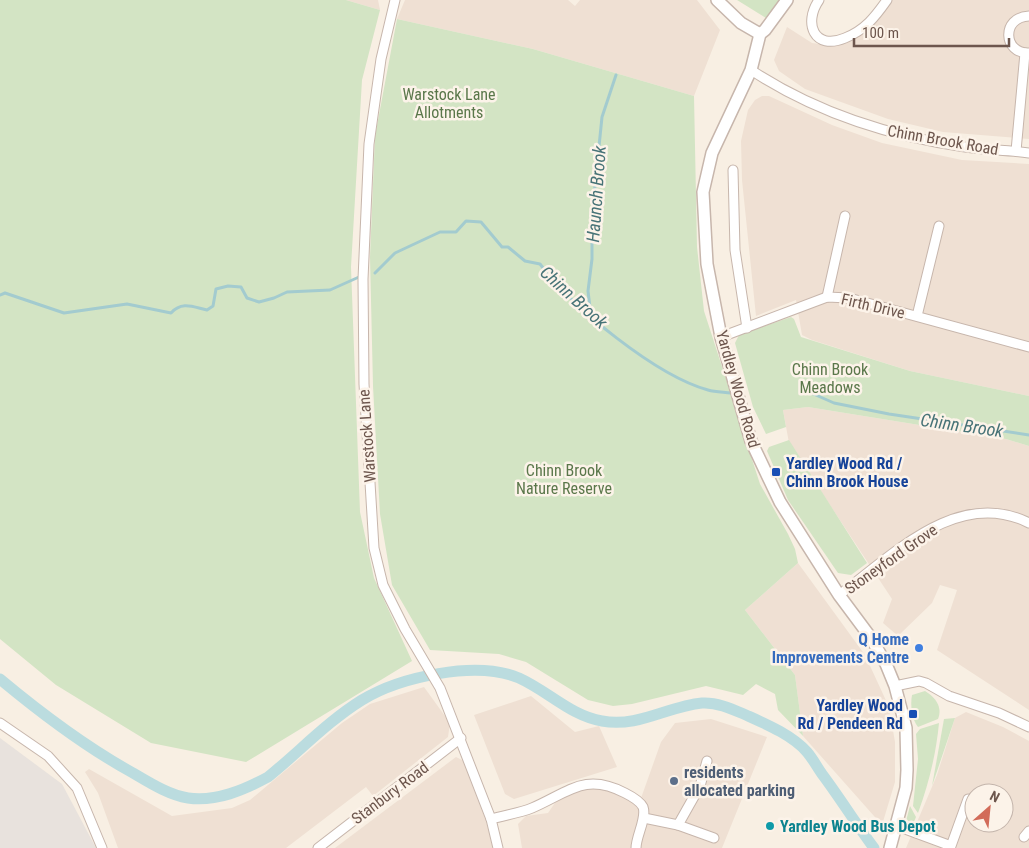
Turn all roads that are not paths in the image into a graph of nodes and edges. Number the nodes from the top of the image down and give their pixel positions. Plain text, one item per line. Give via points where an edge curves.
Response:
1 (387, 0) edge
2 (395, 0) edge
3 (717, 0) edge
4 (787, 0) edge
5 (819, 0) edge
6 (887, 0) edge
7 (391, 12) junction
8 (1029, 16) edge
9 (760, 34) junction
10 (1027, 53) edge
11 (751, 70) junction
12 (1016, 151) junction
13 (1029, 153) edge
14 (733, 170) dead end
15 (845, 216) dead end
16 (939, 226) dead end
17 (827, 297) junction
18 (917, 316) junction
19 (747, 328) junction
20 (721, 337) junction
21 (1028, 344) edge
22 (1029, 524) edge
23 (839, 595) junction
24 (895, 686) junction
25 (0, 723) edge
26 (1029, 727) edge
27 (461, 738) junction
28 (707, 761) dead end
29 (964, 810) edge
30 (644, 818) junction
31 (491, 819) junction
32 (678, 825) junction
33 (897, 826) junction
34 (714, 838) dead end
35 (891, 846) edge
36 (951, 847) edge
37 (102, 848) edge
38 (318, 848) edge
39 (498, 848) edge
40 (636, 848) edge

1 - 7 street
2 - 7 street, Warstock Lane
3 - 9 street via 741,24
4 - 9 street, Yardley Wood Road
5 - 6 street via 811,29 816,37 838,41 871,22
7 - 27 street, Warstock Lane via 369,144 362,303 374,548 383,585 440,688
8 - 10 street via 1017,18 1008,32 1010,44 1019,52
9 - 11 street, Yardley Wood Road
10 - 12 street
11 - 12 street, Chinn Brook Road via 803,99 852,120 966,147
11 - 20 street, Yardley Wood Road via 712,153 703,192 707,264
12 - 13 street, Chinn Brook Road
14 - 19 street via 736,250
15 - 17 street
16 - 18 street
17 - 18 street, Firth Drive via 849,298
17 - 19 street, Firth Drive
18 - 21 street, Firth Drive
19 - 20 street, Firth Drive
20 - 23 street, Yardley Wood Road via 750,441 780,502
22 - 23 street, Stoneyford Grove via 1013,515 991,511 963,515 930,528
23 - 24 street, Yardley Wood Road via 871,638
24 - 26 street via 926,683 949,696
24 - 33 street, Yardley Wood Road via 906,728 907,750 906,788
25 - 37 street via 48,756 77,788
27 - 31 street, Warstock Lane
27 - 38 street, Stanbury Road
28 - 32 street via 700,786
29 - 36 street
30 - 31 street via 643,807 635,798 596,782 532,808
30 - 32 street
30 - 40 street via 638,830
31 - 39 street, Warstock Lane
32 - 34 street
33 - 35 street, Yardley Wood Road
33 - 36 street

